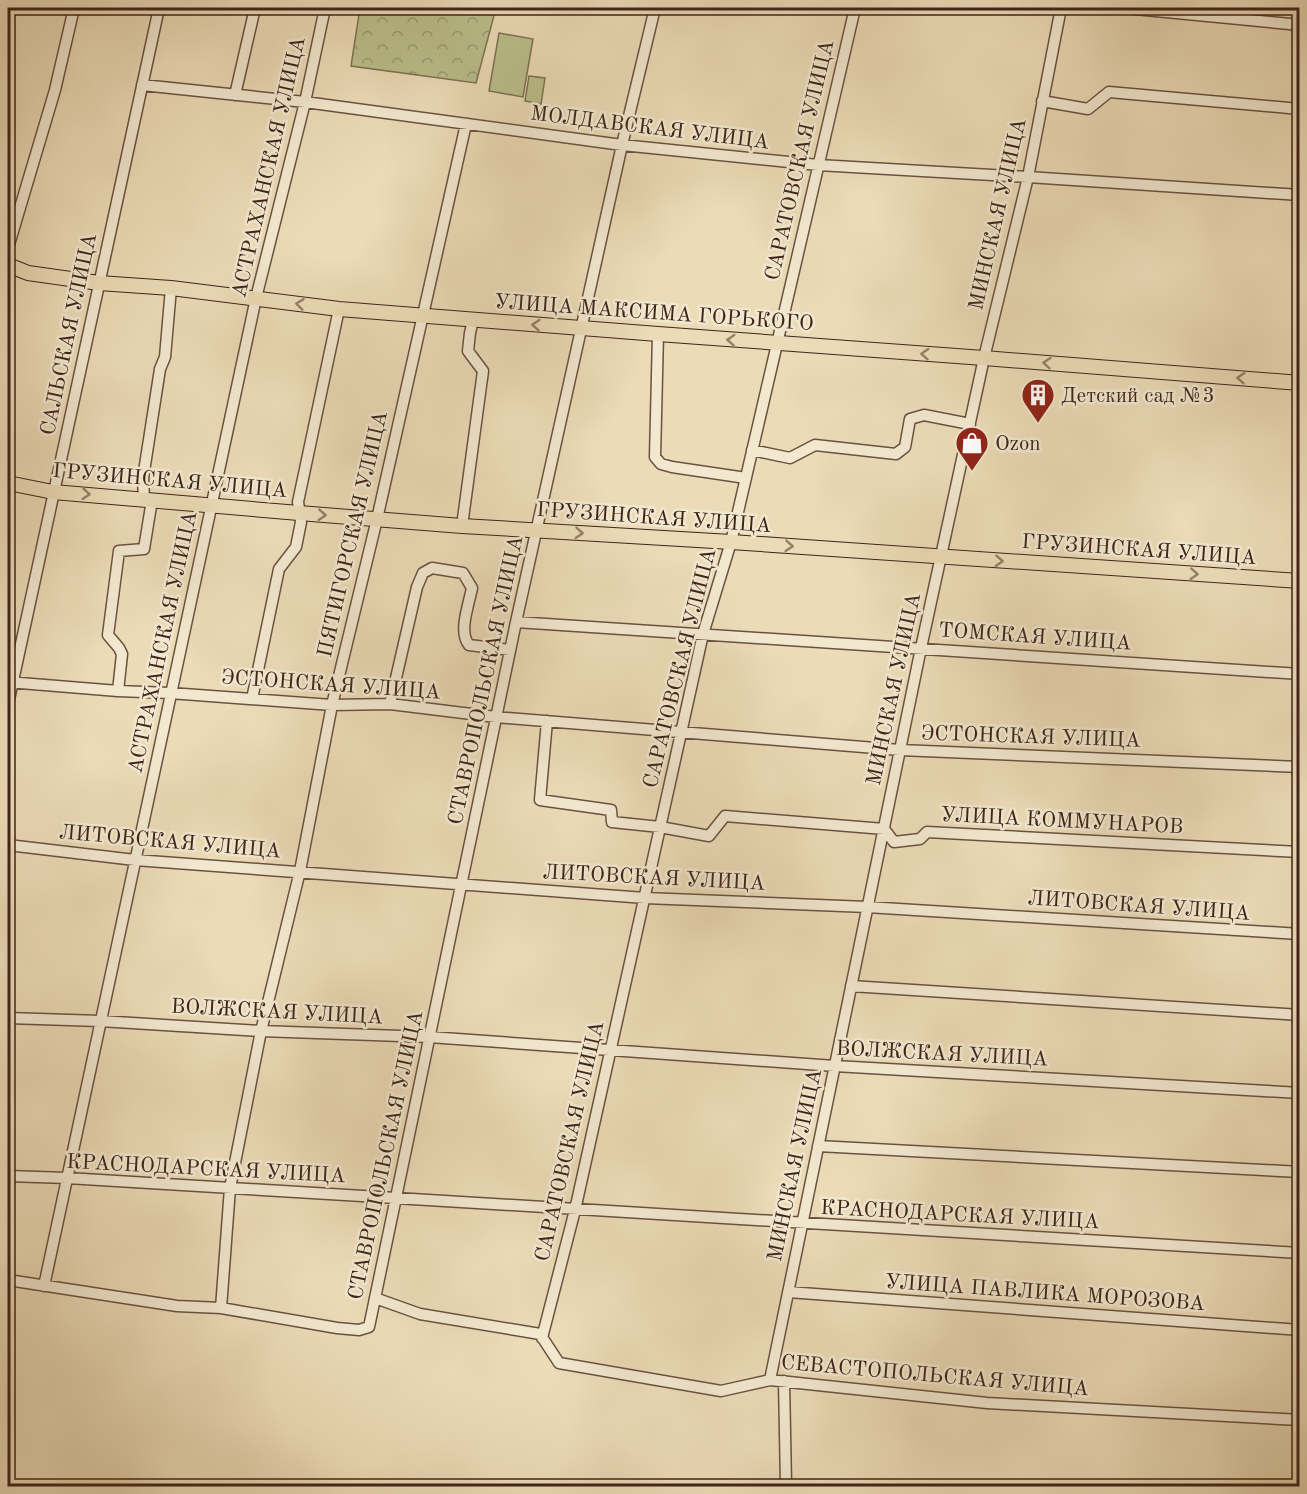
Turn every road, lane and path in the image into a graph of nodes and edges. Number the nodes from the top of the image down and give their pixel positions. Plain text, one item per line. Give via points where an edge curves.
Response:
1 (74, 8) edge
2 (159, 8) edge
3 (255, 8) edge
4 (325, 8) edge
5 (655, 8) edge
6 (855, 8) edge
7 (1061, 8) edge
8 (1124, 8) edge
9 (1299, 25) edge
10 (142, 85) junction
11 (235, 95) junction
12 (1042, 101) junction
13 (304, 102) junction
14 (1299, 109) edge
15 (466, 124) junction
16 (622, 145) junction
17 (818, 165) junction
18 (1028, 177) junction
19 (1299, 195) edge
20 (8, 248) edge
21 (8, 265) edge
22 (27, 273) junction
23 (8, 275) edge
24 (99, 283) junction
25 (171, 288) junction
26 (256, 298) junction
27 (339, 309) junction
28 (422, 315) junction
29 (473, 320) junction
30 (582, 328) junction
31 (658, 334) junction
32 (776, 343) junction
33 (984, 358) junction
34 (1299, 383) edge
35 (970, 423) junction
36 (753, 450) junction
37 (746, 478) junction
38 (8, 483) edge
39 (53, 492) junction
40 (148, 500) junction
41 (213, 506) junction
42 (299, 513) junction
43 (376, 519) junction
44 (462, 526) junction
45 (537, 530) junction
46 (731, 542) junction
47 (941, 557) junction
48 (1299, 582) edge
49 (516, 622) junction
50 (703, 634) junction
51 (921, 648) junction
52 (510, 650) junction
53 (1299, 674) edge
54 (10, 682) edge
55 (118, 691) junction
56 (170, 693) junction
57 (252, 699) junction
58 (8, 704) edge
59 (390, 704) junction
60 (332, 705) junction
61 (496, 717) junction
62 (548, 721) junction
63 (682, 731) junction
64 (900, 750) junction
65 (1299, 767) edge
66 (660, 827) junction
67 (884, 829) junction
68 (8, 845) edge
69 (1299, 852) edge
70 (135, 860) junction
71 (300, 872) junction
72 (461, 885) junction
73 (645, 898) junction
74 (867, 907) junction
75 (1299, 934) edge
76 (851, 987) junction
77 (1299, 1015) edge
78 (8, 1018) edge
79 (100, 1021) junction
80 (261, 1031) junction
81 (429, 1038) junction
82 (610, 1051) junction
83 (835, 1066) junction
84 (1299, 1093) edge
85 (818, 1146) junction
86 (1299, 1172) edge
87 (8, 1176) edge
88 (67, 1178) junction
89 (230, 1188) junction
90 (396, 1199) junction
91 (575, 1210) junction
92 (802, 1224) junction
93 (1299, 1253) edge
94 (8, 1280) edge
95 (44, 1286) junction
96 (788, 1292) junction
97 (375, 1299) junction
98 (220, 1308) junction
99 (1299, 1330) edge
100 (542, 1338) junction
101 (770, 1380) junction
102 (784, 1382) junction
103 (1299, 1420) edge
104 (786, 1485) edge
105 (801, 1486) edge

1 - 20 street via 55,90
2 - 10 street, САЛЬСКАЯ УЛИЦА
3 - 11 street
4 - 13 street, АСТРАХАНСКАЯ УЛИЦА
5 - 16 street, СТАВРОПОЛЬСКАЯ УЛИЦА
6 - 17 street, САРАТОВСКАЯ УЛИЦА
7 - 12 street, МИНСКАЯ УЛИЦА
8 - 9 street
10 - 11 street, МОЛДАВСКАЯ УЛИЦА
10 - 24 street, САЛЬСКАЯ УЛИЦА
11 - 13 street, МОЛДАВСКАЯ УЛИЦА
12 - 14 street via 1088,109 1109,92
12 - 18 street, МИНСКАЯ УЛИЦА
13 - 15 street, МОЛДАВСКАЯ УЛИЦА
13 - 26 street, АСТРАХАНСКАЯ УЛИЦА
15 - 16 street, МОЛДАВСКАЯ УЛИЦА
15 - 28 street, ПЯТИГОРСКАЯ УЛИЦА
16 - 17 street, МОЛДАВСКАЯ УЛИЦА
16 - 30 street, СТАВРОПОЛЬСКАЯ УЛИЦА
17 - 18 street, МОЛДАВСКАЯ УЛИЦА
17 - 32 street, САРАТОВСКАЯ УЛИЦА
18 - 19 street, МОЛДАВСКАЯ УЛИЦА
18 - 33 street, МИНСКАЯ УЛИЦА
21 - 22 main road, УЛИЦА МАКСИМА ГОРЬКОГО
22 - 23 main road
22 - 24 main road, УЛИЦА МАКСИМА ГОРЬКОГО
24 - 25 main road, УЛИЦА МАКСИМА ГОРЬКОГО
24 - 39 street, САЛЬСКАЯ УЛИЦА
25 - 26 main road, УЛИЦА МАКСИМА ГОРЬКОГО
25 - 40 street via 165,357 143,478
27 -> 26 main road, УЛИЦА МАКСИМА ГОРЬКОГО
26 - 41 street, АСТРАХАНСКАЯ УЛИЦА
27 - 28 main road, УЛИЦА МАКСИМА ГОРЬКОГО
27 - 42 street via 298,502
28 - 29 main road, УЛИЦА МАКСИМА ГОРЬКОГО
28 - 43 street, ПЯТИГОРСКАЯ УЛИЦА
30 -> 29 main road, УЛИЦА МАКСИМА ГОРЬКОГО
29 - 44 street via 468,351 483,371
30 - 31 main road, УЛИЦА МАКСИМА ГОРЬКОГО
30 - 45 street, СТАВРОПОЛЬСКАЯ УЛИЦА
32 -> 31 main road, УЛИЦА МАКСИМА ГОРЬКОГО
31 - 37 street via 655,457 672,467
33 -> 32 main road, УЛИЦА МАКСИМА ГОРЬКОГО
32 - 36 street, САРАТОВСКАЯ УЛИЦА
34 -> 33 main road, УЛИЦА МАКСИМА ГОРЬКОГО
33 - 35 street, МИНСКАЯ УЛИЦА
35 - 36 street via 924,415 910,419 905,447 896,454 815,445 790,458
35 - 47 street, МИНСКАЯ УЛИЦА
36 - 37 street, САРАТОВСКАЯ УЛИЦА
37 - 46 street, САРАТОВСКАЯ УЛИЦА
38 - 39 main road, ГРУЗИНСКАЯ УЛИЦА
39 -> 40 main road, ГРУЗИНСКАЯ УЛИЦА
39 - 54 street, САЛЬСКАЯ УЛИЦА
40 - 41 main road, ГРУЗИНСКАЯ УЛИЦА
40 - 55 street via 144,549 119,551 108,635 122,654
41 - 42 main road, ГРУЗИНСКАЯ УЛИЦА
41 - 56 street, АСТРАХАНСКАЯ УЛИЦА
42 -> 43 main road, ГРУЗИНСКАЯ УЛИЦА
42 - 57 street via 296,547 279,569
43 - 44 main road, ГРУЗИНСКАЯ УЛИЦА
43 - 60 street, ПЯТИГОРСКАЯ УЛИЦА
44 - 45 main road, ГРУЗИНСКАЯ УЛИЦА
45 -> 46 main road, ГРУЗИНСКАЯ УЛИЦА
45 - 49 street, СТАВРОПОЛЬСКАЯ УЛИЦА
46 -> 47 main road, ГРУЗИНСКАЯ УЛИЦА
46 - 50 street, САРАТОВСКАЯ УЛИЦА
47 -> 48 main road, ГРУЗИНСКАЯ УЛИЦА
47 - 51 street, МИНСКАЯ УЛИЦА
49 - 50 street, ТОМСКАЯ УЛИЦА
49 - 52 street, СТАВРОПОЛЬСКАЯ УЛИЦА
50 - 51 street, ТОМСКАЯ УЛИЦА
50 - 63 street, САРАТОВСКАЯ УЛИЦА
51 - 53 street, ТОМСКАЯ УЛИЦА
51 - 64 street, МИНСКАЯ УЛИЦА
52 - 59 street via 469,645 464,630 472,588 463,573 432,568 423,573 417,587
52 - 61 street, СТАВРОПОЛЬСКАЯ УЛИЦА
54 - 55 street, ЭСТОНСКАЯ УЛИЦА
54 - 58 street, САЛЬСКАЯ УЛИЦА
55 - 56 street, ЭСТОНСКАЯ УЛИЦА
56 - 57 street, ЭСТОНСКАЯ УЛИЦА
56 - 70 street, АСТРАХАНСКАЯ УЛИЦА
57 - 60 street, ЭСТОНСКАЯ УЛИЦА
59 - 60 street, ЭСТОНСКАЯ УЛИЦА
59 - 61 street, ЭСТОНСКАЯ УЛИЦА
60 - 71 street, ПЯТИГОРСКАЯ УЛИЦА
61 - 62 street, ЭСТОНСКАЯ УЛИЦА
61 - 72 street, СТАВРОПОЛЬСКАЯ УЛИЦА
62 - 63 street, ЭСТОНСКАЯ УЛИЦА
62 - 66 street, УЛИЦА КОММУНАРОВ via 540,800 611,810 612,822
63 - 64 street, ЭСТОНСКАЯ УЛИЦА
63 - 66 street, САРАТОВСКАЯ УЛИЦА
64 - 65 street, ЭСТОНСКАЯ УЛИЦА
64 - 67 street, МИНСКАЯ УЛИЦА
66 - 67 street, УЛИЦА КОММУНАРОВ via 709,836 725,816
66 - 73 street, САРАТОВСКАЯ УЛИЦА
67 - 69 street, УЛИЦА КОММУНАРОВ via 894,842 920,839 927,832
67 - 74 street, МИНСКАЯ УЛИЦА
68 - 70 street, ЛИТОВСКАЯ УЛИЦА
70 - 71 street, ЛИТОВСКАЯ УЛИЦА
70 - 79 street, АСТРАХАНСКАЯ УЛИЦА
71 - 72 street, ЛИТОВСКАЯ УЛИЦА
71 - 80 street, ПЯТИГОРСКАЯ УЛИЦА
72 - 73 street, ЛИТОВСКАЯ УЛИЦА
72 - 81 street, СТАВРОПОЛЬСКАЯ УЛИЦА
73 - 74 street, ЛИТОВСКАЯ УЛИЦА
73 - 82 street, САРАТОВСКАЯ УЛИЦА
74 - 75 street, ЛИТОВСКАЯ УЛИЦА
74 - 76 street, МИНСКАЯ УЛИЦА
76 - 77 street
76 - 83 street, МИНСКАЯ УЛИЦА
78 - 79 street, ВОЛЖСКАЯ УЛИЦА
79 - 80 street, ВОЛЖСКАЯ УЛИЦА
79 - 88 street, АСТРАХАНСКАЯ УЛИЦА
80 - 81 street, ВОЛЖСКАЯ УЛИЦА
80 - 89 street, ПЯТИГОРСКАЯ УЛИЦА
81 - 82 street, ВОЛЖСКАЯ УЛИЦА
81 - 90 street, СТАВРОПОЛЬСКАЯ УЛИЦА
82 - 83 street, ВОЛЖСКАЯ УЛИЦА
82 - 91 street, САРАТОВСКАЯ УЛИЦА
83 - 84 street, ВОЛЖСКАЯ УЛИЦА
83 - 85 street, МИНСКАЯ УЛИЦА
85 - 86 street
85 - 92 street, МИНСКАЯ УЛИЦА
87 - 88 street, КРАСНОДАРСКАЯ УЛИЦА
88 - 89 street, КРАСНОДАРСКАЯ УЛИЦА
88 - 95 street, АСТРАХАНСКАЯ УЛИЦА
89 - 90 street, КРАСНОДАРСКАЯ УЛИЦА
89 - 98 street, ПЯТИГОРСКАЯ УЛИЦА
90 - 91 street, КРАСНОДАРСКАЯ УЛИЦА
90 - 97 street, СТАВРОПОЛЬСКАЯ УЛИЦА
91 - 92 street, КРАСНОДАРСКАЯ УЛИЦА
91 - 100 street, САРАТОВСКАЯ УЛИЦА
92 - 93 street, КРАСНОДАРСКАЯ УЛИЦА
92 - 96 street, МИНСКАЯ УЛИЦА
94 - 95 street
95 - 98 street via 177,1306
96 - 99 street, УЛИЦА ПАВЛИКА МОРОЗОВА
96 - 101 street, МИНСКАЯ УЛИЦА
97 - 98 street, СТАВРОПОЛЬСКАЯ УЛИЦА via 369,1327 359,1330
97 - 100 street via 420,1314 540,1334
100 - 101 street, СЕВАСТОПОЛЬСКАЯ УЛИЦА via 559,1363 721,1391
101 - 102 street, СЕВАСТОПОЛЬСКАЯ УЛИЦА
102 - 103 street, СЕВАСТОПОЛЬСКАЯ УЛИЦА via 987,1403
102 - 104 street
104 - 105 street

